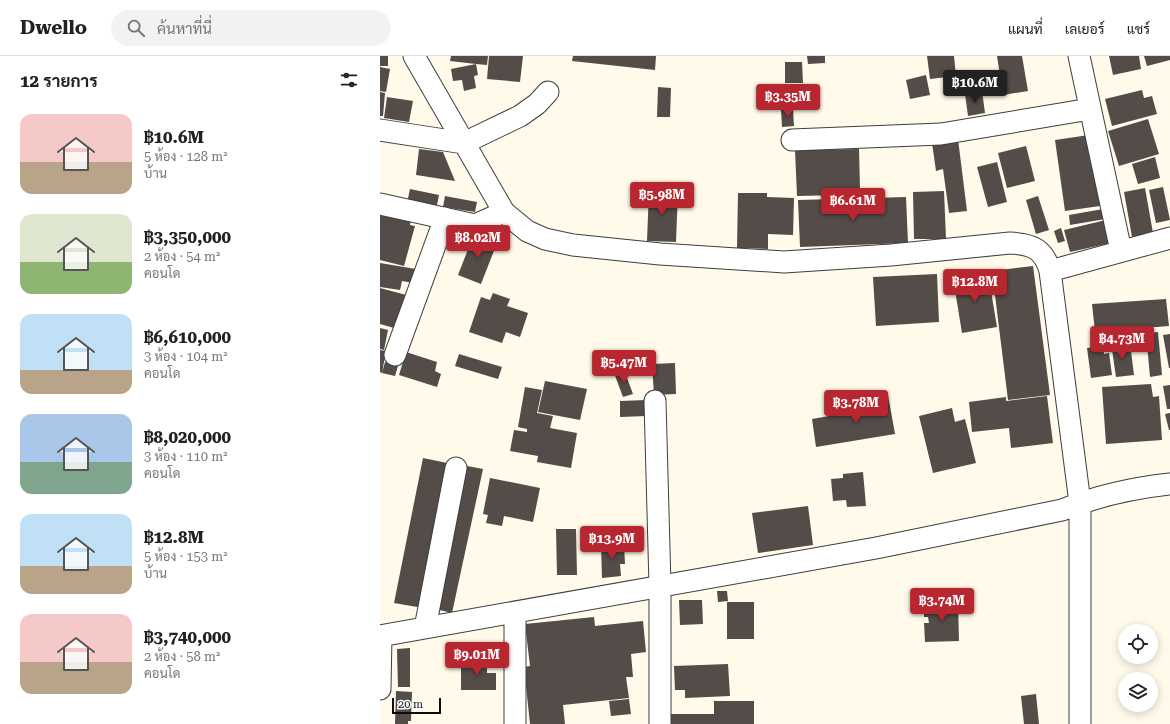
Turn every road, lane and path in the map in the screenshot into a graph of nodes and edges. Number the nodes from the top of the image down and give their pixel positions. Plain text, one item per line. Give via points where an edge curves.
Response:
1 (414, 56) edge
2 (1079, 56) edge
3 (548, 92) dead end
4 (1090, 109) junction
5 (380, 130) edge
6 (792, 140) dead end
7 (464, 142) junction
8 (380, 204) edge
9 (504, 212) junction
10 (445, 218) junction
11 (1170, 238) edge
12 (1121, 251) junction
13 (1050, 271) junction
14 (395, 355) dead end
15 (655, 401) dead end
16 (456, 468) dead end
17 (1170, 484) edge
18 (1080, 503) junction
19 (660, 586) junction
20 (515, 613) junction
21 (425, 628) junction
22 (380, 636) edge
23 (380, 689) edge
24 (515, 724) edge
25 (660, 724) edge
26 (1080, 724) edge

1 - 7 street
2 - 4 street
3 - 7 street via 520,116
4 - 6 street via 941,134
4 - 12 street
5 - 7 street
7 - 9 street
8 - 10 street
9 - 10 street via 475,225
9 - 13 street via 540,237 573,245 610,249 784,262 891,256 1020,244 1033,246 1042,253
10 - 14 street
11 - 12 street
12 - 13 street
13 - 18 street
15 - 19 street
16 - 21 street
17 - 18 street via 1115,493
18 - 19 street via 1062,510 876,548
18 - 26 street
19 - 20 street
19 - 25 street
20 - 21 street
20 - 24 street
21 - 22 street
22 - 23 street

